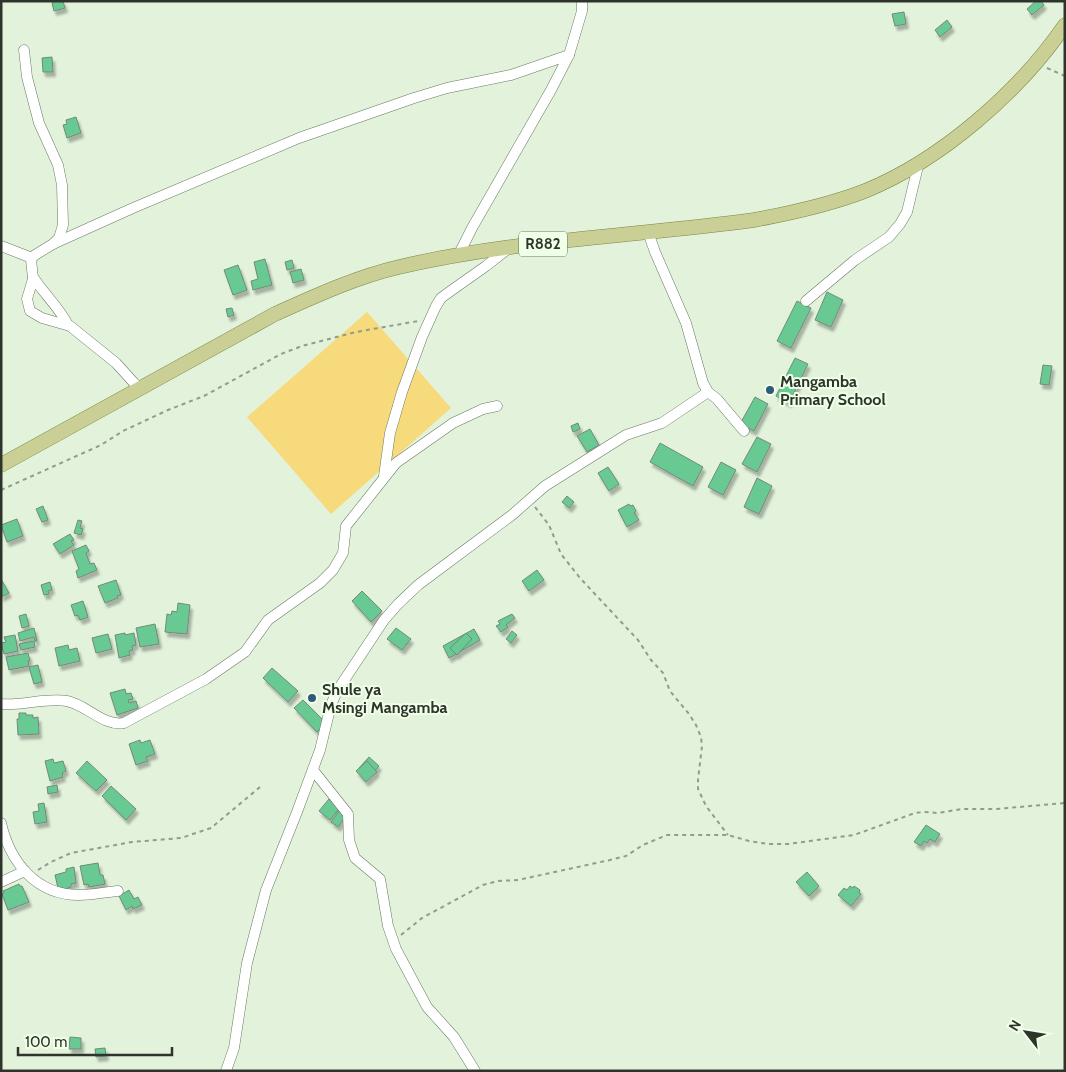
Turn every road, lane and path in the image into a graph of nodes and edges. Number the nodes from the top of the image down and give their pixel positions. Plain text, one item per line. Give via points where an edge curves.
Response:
1 (582, 1) edge
2 (1065, 25) edge
3 (24, 50) dead end
4 (569, 55) junction
5 (1036, 62) junction
6 (1065, 76) edge
7 (919, 162) junction
8 (648, 232) junction
9 (53, 244) junction
10 (1, 246) edge
11 (509, 248) junction
12 (458, 256) junction
13 (32, 258) junction
14 (33, 277) junction
15 (806, 301) dead end
16 (430, 320) junction
17 (68, 325) junction
18 (141, 388) junction
19 (708, 392) junction
20 (497, 406) dead end
21 (744, 431) dead end
22 (1, 465) edge
23 (384, 476) junction
24 (1, 490) edge
25 (528, 499) junction
26 (1, 704) edge
27 (313, 770) junction
28 (260, 787) dead end
29 (1065, 804) edge
30 (1, 823) edge
31 (728, 835) junction
32 (27, 873) junction
33 (1, 882) edge
34 (118, 891) dead end
35 (393, 942) junction
36 (226, 1071) edge
37 (475, 1071) edge

1 - 4 street
2 - 5 main road, R882
3 - 9 street via 39,123 58,165 62,185 63,231
4 - 9 street via 511,75 414,98 299,138
4 - 12 street
5 - 6 path
5 - 7 main road, R882 via 985,114
7 - 8 main road, R882 via 871,188 818,206 754,220
7 - 15 street via 907,212 900,224
8 - 11 main road, R882
8 - 19 street via 686,323 699,373
9 - 13 street
10 - 13 street
11 - 12 main road, R882
11 - 16 street via 441,298
12 - 18 main road, R882 via 398,267 321,293 275,314
13 - 14 street
14 - 17 street
14 - 17 street via 27,299 30,311
16 - 23 street via 402,392 390,433
16 - 24 path via 356,332 281,354 204,396
17 - 18 street via 116,363
18 - 22 main road, R882
19 - 21 street
19 - 25 street via 662,423 626,435
20 - 23 street via 453,423 396,463
23 - 26 street via 346,526 343,554 333,570 268,620 245,652 206,679 124,723 116,724 66,701
25 - 27 street via 512,515 418,585 384,620 338,690
25 - 31 path via 549,525 561,554 638,640 696,725 702,746 698,789 706,806
27 - 35 street via 348,814 349,840 355,858 380,879
27 - 36 street via 259,913 243,980 234,1048
28 - 32 path via 211,828 181,838 132,842 72,853
29 - 31 path via 915,813 854,835 788,844 749,841
30 - 32 street via 10,850
31 - 35 path via 667,835 626,856 518,880 483,884 422,918
32 - 33 street
32 - 34 street via 48,890 62,894
35 - 37 street via 427,1007 454,1037

